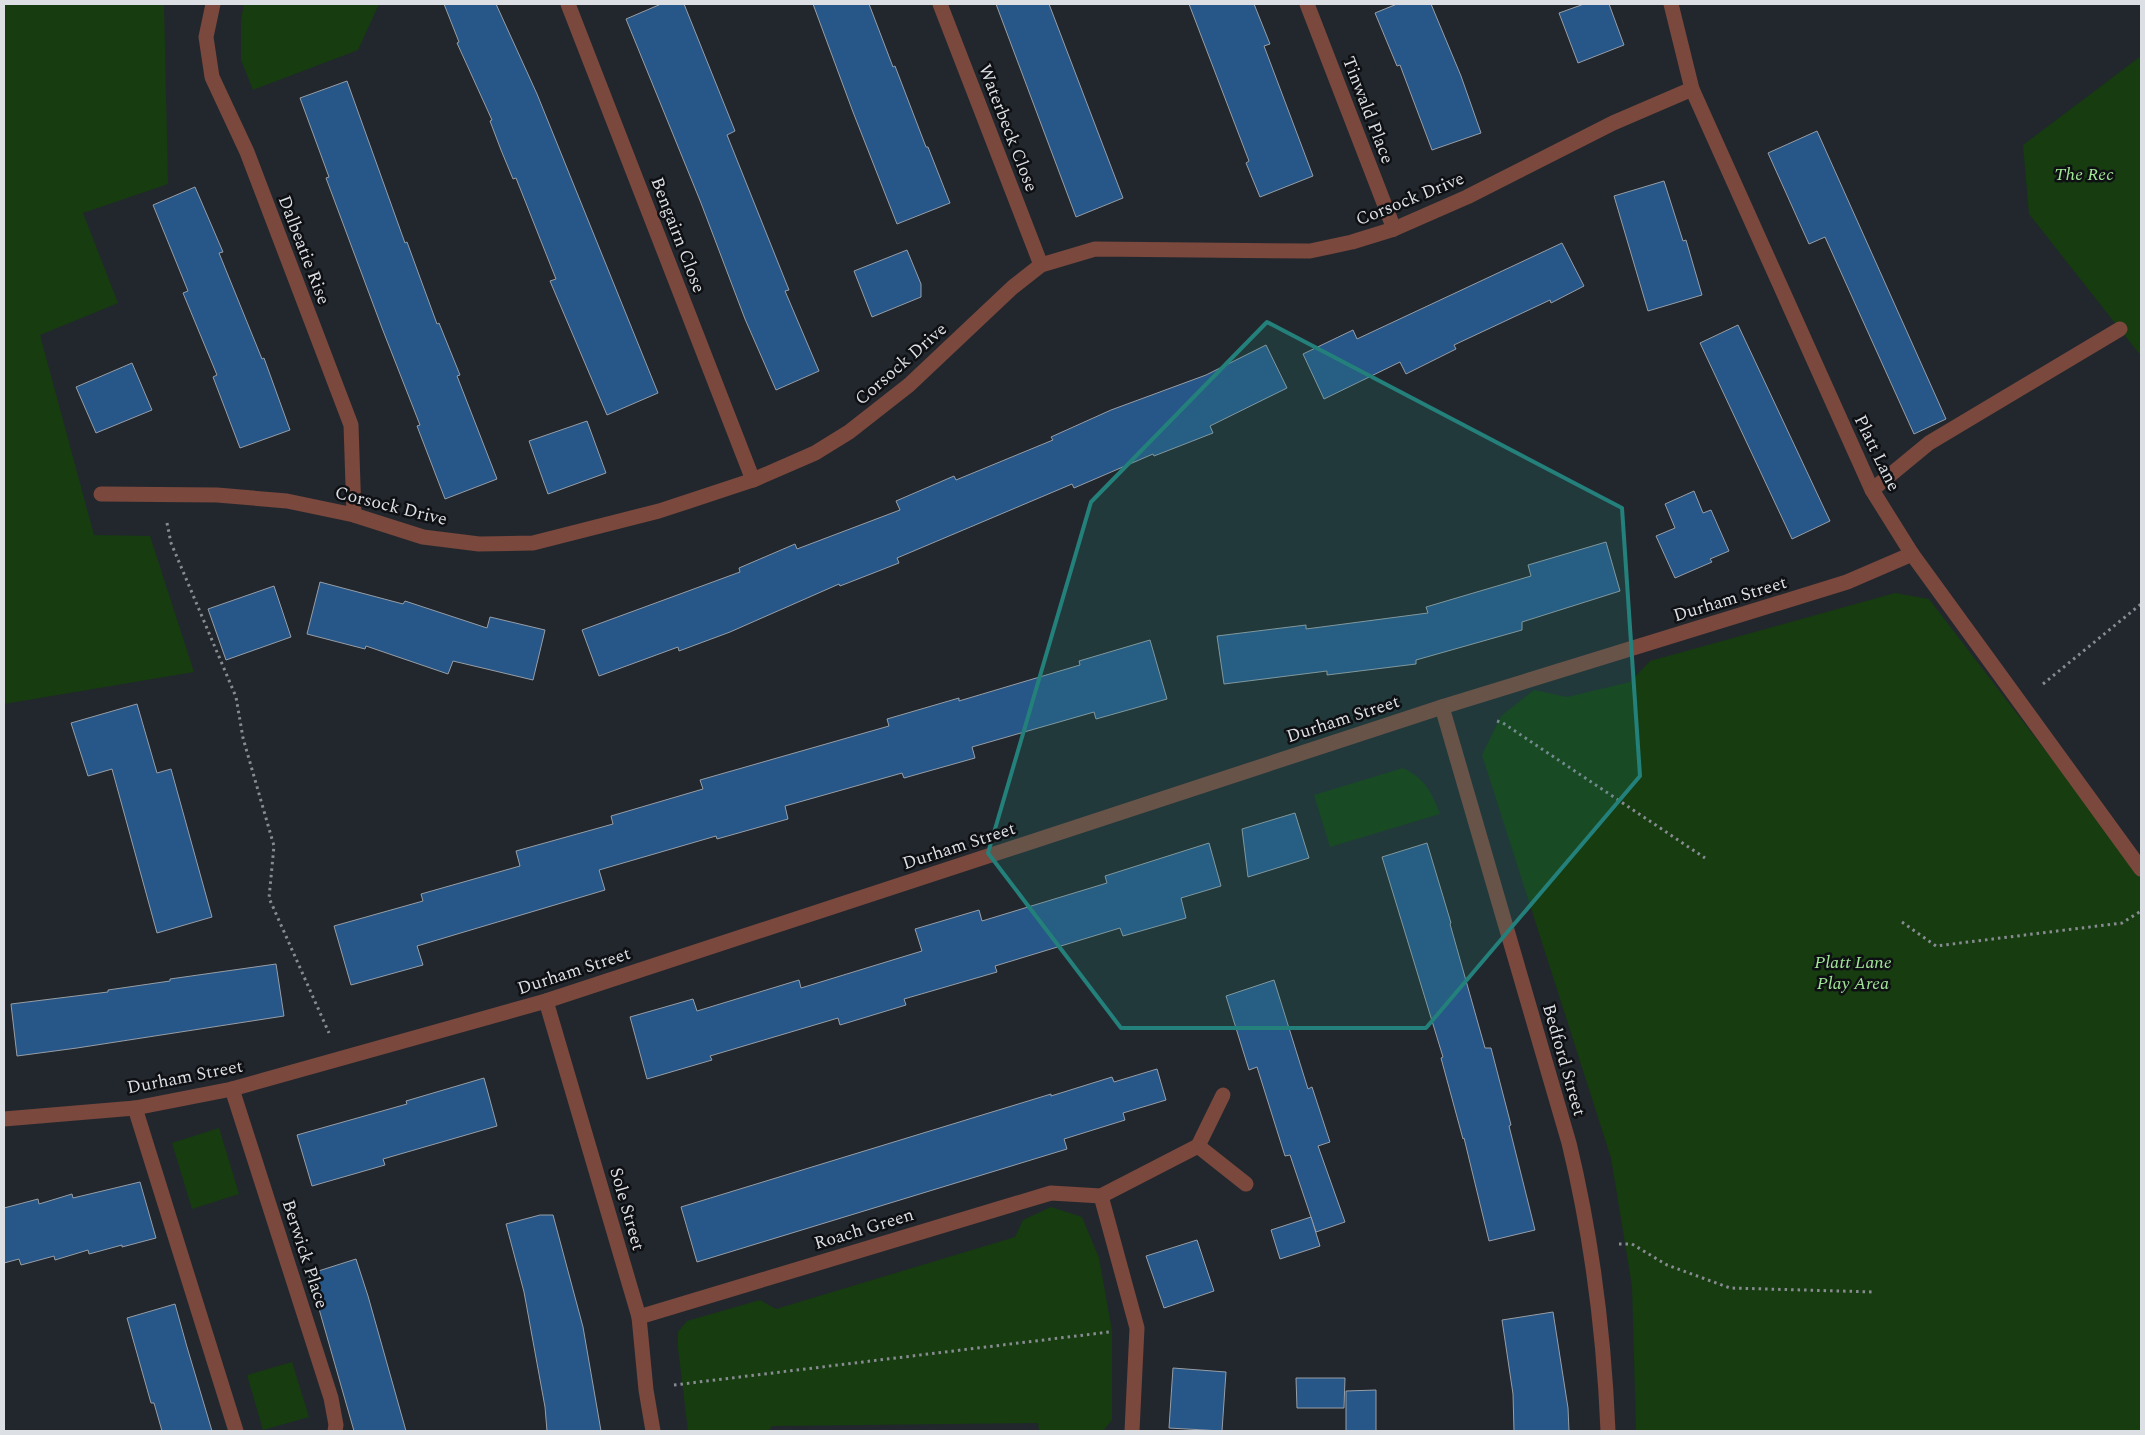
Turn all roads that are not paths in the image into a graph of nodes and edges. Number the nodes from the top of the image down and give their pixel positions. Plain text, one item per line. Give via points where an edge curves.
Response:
1 (213, 4) edge
2 (568, 4) edge
3 (940, 4) edge
4 (1307, 4) edge
5 (1671, 4) edge
6 (1692, 89) junction
7 (1394, 230) junction
8 (1041, 265) junction
9 (2120, 329) dead end
10 (753, 480) junction
11 (1872, 490) junction
12 (101, 494) dead end
13 (354, 515) junction
14 (1912, 554) junction
15 (1442, 707) junction
16 (2141, 869) edge
17 (546, 1001) junction
18 (232, 1089) junction
19 (1223, 1094) dead end
20 (135, 1108) junction
21 (4, 1119) edge
22 (1198, 1146) junction
23 (1246, 1184) dead end
24 (1102, 1196) junction
25 (639, 1317) junction
26 (236, 1431) edge
27 (335, 1431) edge
28 (653, 1431) edge
29 (1132, 1431) edge
30 (1608, 1431) edge

1 - 13 street, Dalbeatie Rise via 206,37 212,77 247,152 351,426
2 - 10 street, Bengairn Close
3 - 8 street, Waterbeck Close
4 - 7 street, Tinwald Place
5 - 6 street, Platt Lane
6 - 7 street, Corsock Drive via 1613,123
6 - 11 street, Platt Lane
7 - 8 street, Corsock Drive via 1310,251 1095,249
8 - 10 street, Corsock Drive via 1013,287 910,385 849,432 815,452
9 - 11 street via 1929,443
10 - 13 street, Corsock Drive via 659,510 533,542 479,544 423,537
11 - 14 street, Platt Lane
12 - 13 street, Corsock Drive via 217,495 287,501
14 - 15 street, Durham Street via 1847,582
14 - 16 street, Platt Lane
15 - 17 street, Durham Street
15 - 30 street, Bedford Street via 1569,1144 1590,1242 1605,1371
17 - 18 street, Durham Street
17 - 25 street, Sole Street
18 - 20 street, Durham Street
18 - 27 street, Berwick Place via 331,1398
19 - 22 street
20 - 21 street, Durham Street
20 - 26 street
22 - 23 street
22 - 24 street
24 - 25 street, Roach Green via 1051,1193
24 - 29 street via 1137,1328
25 - 28 street, Sole Street

